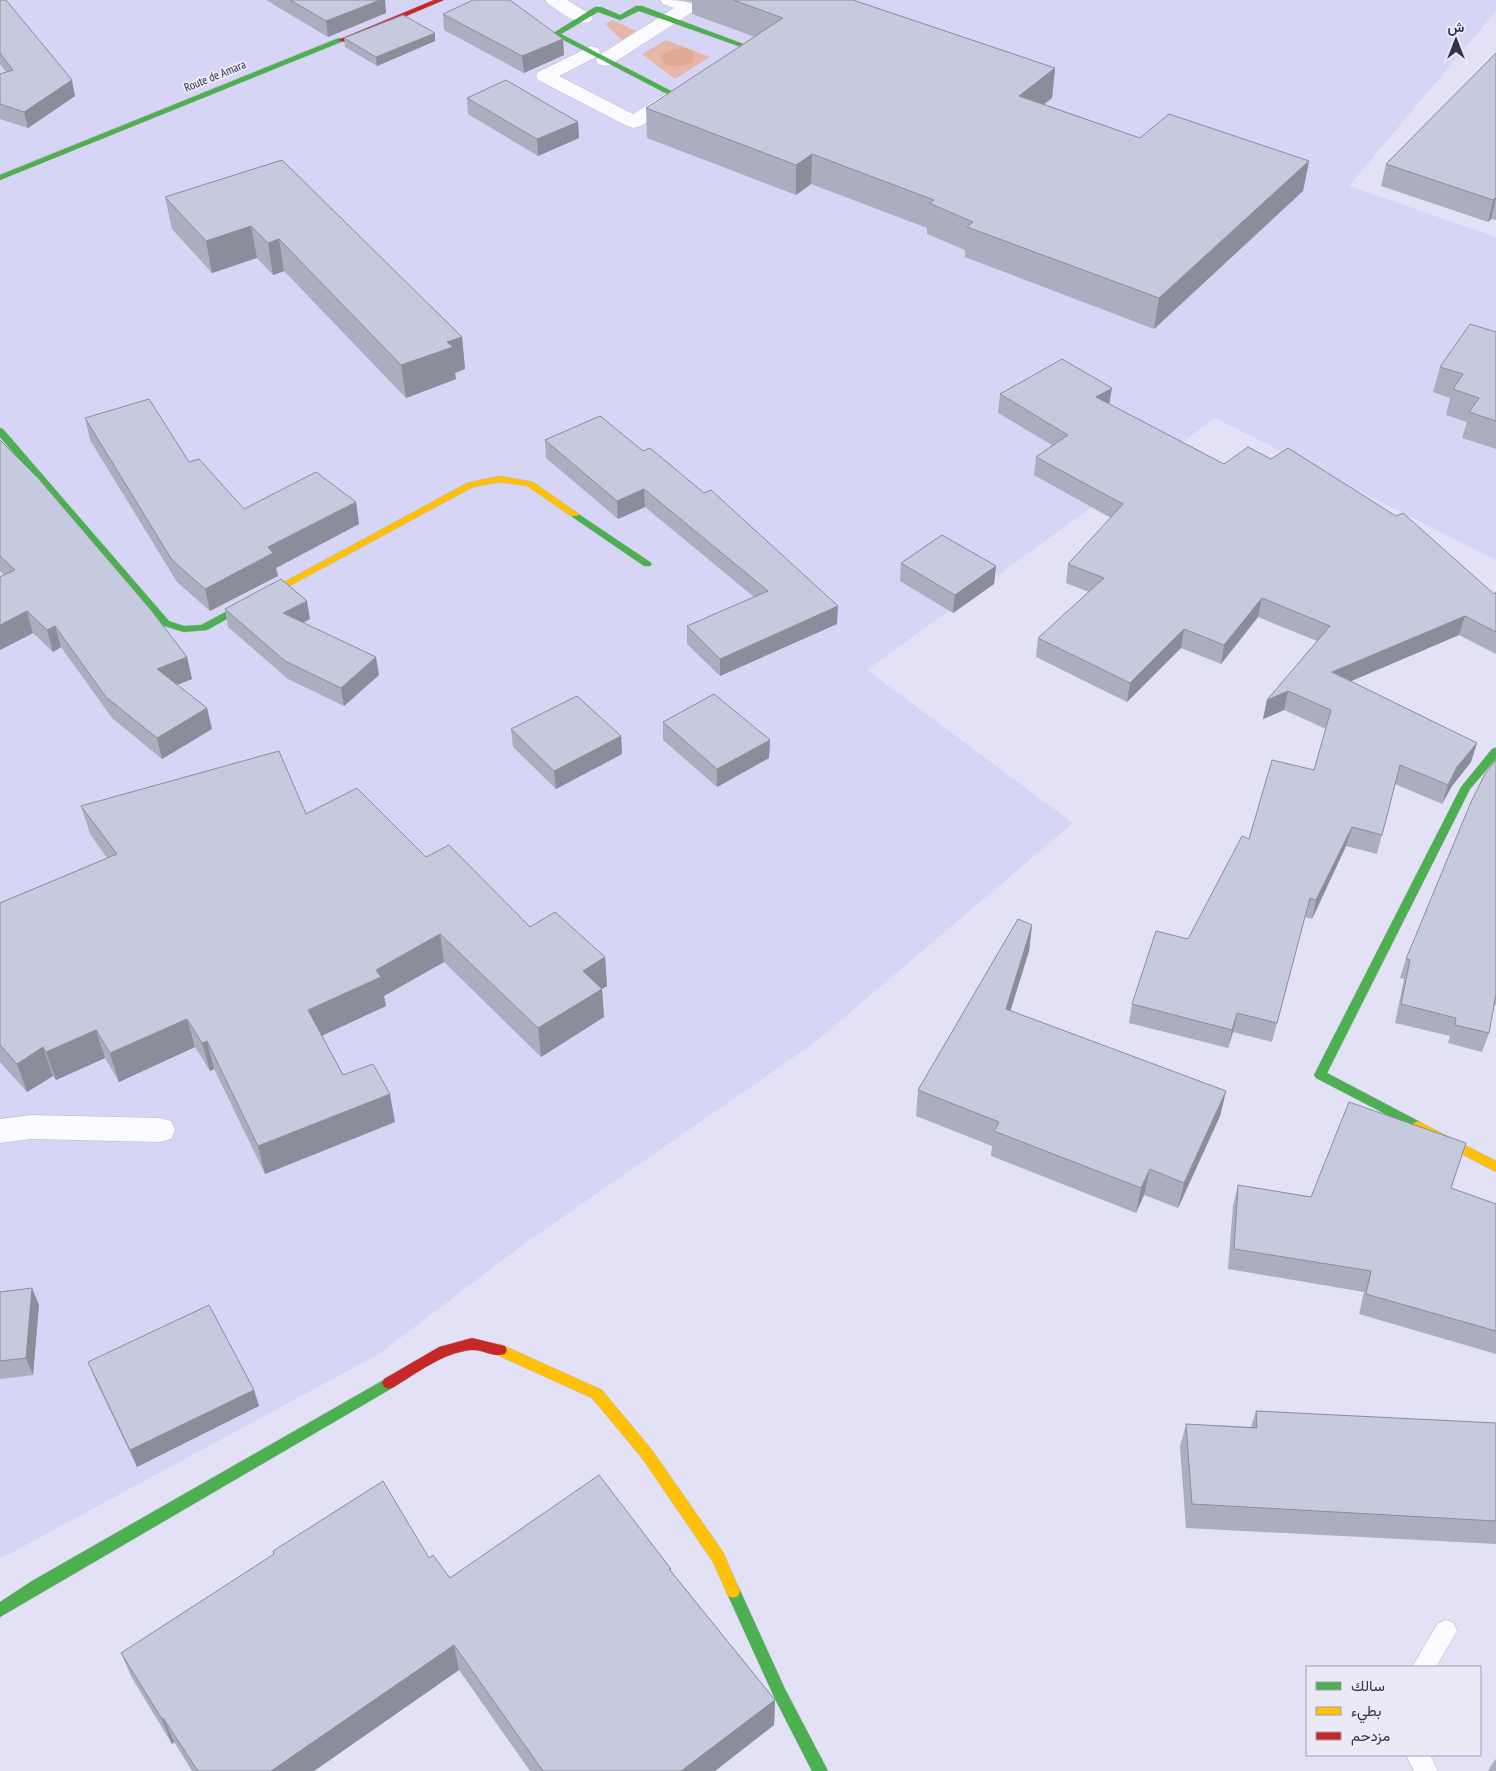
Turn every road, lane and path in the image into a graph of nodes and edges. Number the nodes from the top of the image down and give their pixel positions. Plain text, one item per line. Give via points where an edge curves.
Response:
1 (440, 0) edge
2 (554, 0) edge
3 (655, 0) edge
4 (669, 0) edge
5 (639, 8) junction
6 (584, 18) junction
7 (669, 19) junction
8 (598, 56) junction
9 (675, 96) junction
10 (0, 178) edge
11 (0, 431) edge
12 (647, 564) dead end
13 (1496, 752) edge
14 (160, 1130) dead end
15 (0, 1131) edge
16 (1496, 1167) edge
17 (0, 1610) edge
18 (1446, 1631) dead end
19 (1424, 1666) edge
20 (1418, 1756) edge
21 (820, 1771) edge
22 (1426, 1771) edge

1 - 10 street, Route de Amara
2 - 6 street
3 - 5 street
4 - 7 street via 688,7
5 - 6 street via 620,18 598,10
5 - 7 street
6 - 8 street via 556,34
7 - 8 street
7 - 9 street via 750,48
8 - 9 street
8 - 9 street via 545,76 634,122
11 - 12 street via 165,624 184,629 203,628 470,485 500,479 530,484
13 - 16 street via 1466,787 1320,1075
14 - 15 street via 31,1127
17 - 21 street via 444,1351 472,1344 506,1351 597,1394 647,1454 718,1557 780,1694
18 - 19 lane
20 - 22 lane

